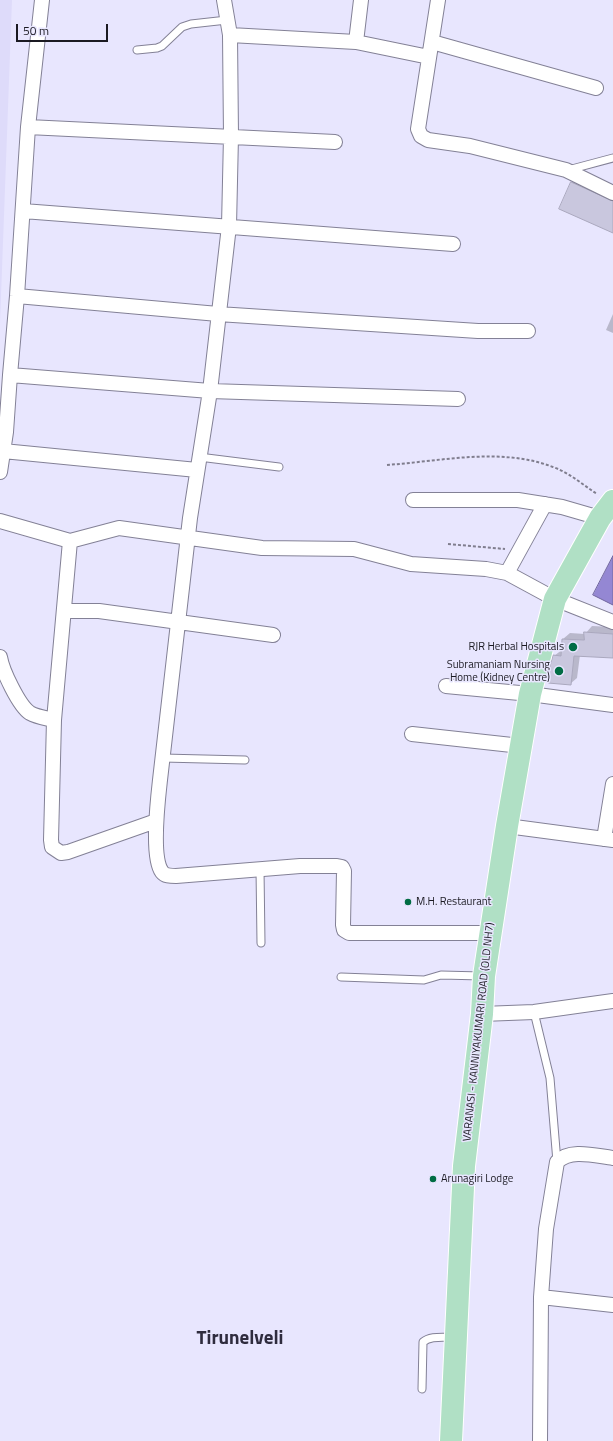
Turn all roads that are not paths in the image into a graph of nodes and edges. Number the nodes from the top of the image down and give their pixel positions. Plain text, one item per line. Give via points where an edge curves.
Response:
1 (42, 0) edge
2 (224, 0) edge
3 (361, 0) edge
4 (438, 0) edge
5 (227, 20) junction
6 (230, 35) junction
7 (356, 42) junction
8 (432, 42) junction
9 (137, 50) dead end
10 (429, 57) junction
11 (596, 88) dead end
12 (28, 127) junction
13 (231, 136) junction
14 (335, 142) dead end
15 (613, 158) edge
16 (566, 170) junction
17 (613, 192) edge
18 (23, 211) junction
19 (229, 226) junction
20 (453, 244) dead end
21 (18, 296) junction
22 (218, 314) junction
23 (528, 331) dead end
24 (10, 375) junction
25 (210, 391) junction
26 (458, 399) dead end
27 (3, 451) junction
28 (198, 464) junction
29 (279, 467) dead end
30 (0, 472) edge
31 (414, 500) dead end
32 (545, 504) junction
33 (608, 507) edge
34 (0, 521) edge
35 (188, 536) junction
36 (70, 541) junction
37 (507, 573) junction
38 (555, 599) junction
39 (64, 611) junction
40 (613, 622) edge
41 (179, 623) junction
42 (273, 635) dead end
43 (0, 657) edge
44 (446, 686) dead end
45 (530, 694) junction
46 (613, 705) edge
47 (54, 720) junction
48 (412, 734) dead end
49 (521, 746) junction
50 (163, 758) junction
51 (245, 760) dead end
52 (613, 784) edge
53 (156, 821) junction
54 (507, 826) junction
55 (609, 839) edge
56 (260, 869) junction
57 (490, 933) junction
58 (261, 943) dead end
59 (484, 976) junction
60 (341, 977) dead end
61 (613, 1001) edge
62 (534, 1012) junction
63 (482, 1014) junction
64 (613, 1158) edge
65 (557, 1162) junction
66 (541, 1297) junction
67 (613, 1305) edge
68 (456, 1337) junction
69 (422, 1389) dead end
70 (451, 1441) edge
71 (540, 1441) edge

1 - 12 street
2 - 5 street
3 - 7 street
4 - 8 street
5 - 6 street
5 - 9 lane via 191,24 182,27 162,46
6 - 7 street
6 - 13 street
7 - 10 street
8 - 10 street
8 - 11 street
10 - 16 street via 418,129 421,136 428,140 470,146
12 - 13 street
12 - 18 street
13 - 14 street
13 - 19 street
15 - 16 lane
16 - 17 street
18 - 19 street
18 - 21 street
19 - 20 street
19 - 22 street
21 - 22 street
21 - 24 street
22 - 23 street via 478,331
22 - 25 street
24 - 25 street
24 - 27 street
25 - 26 street
25 - 28 street
27 - 28 street
27 - 30 street
28 - 29 lane
28 - 35 street
31 - 32 street via 518,500
32 - 33 street
32 - 37 street
33 - 38 main road, VARANASI - KANNIYAKUMARI ROAD (OLD NH7)
34 - 36 street
35 - 36 street via 119,528
35 - 37 street via 262,548 354,549 411,564 486,569
35 - 41 street
36 - 39 street
37 - 38 street
38 - 40 street
38 - 45 main road, VARANASI - KANNIYAKUMARI ROAD (OLD NH7)
39 - 41 street via 99,611
39 - 47 street
41 - 42 street
41 - 50 street
43 - 47 street via 4,671 23,706 29,712
44 - 45 street
45 - 46 street
45 - 49 main road, VARANASI - KANNIYAKUMARI ROAD (OLD NH7)
47 - 53 street via 51,840 56,851 68,852
48 - 49 street
49 - 54 main road, VARANASI - KANNIYAKUMARI ROAD (OLD NH7)
50 - 51 lane
50 - 53 street
52 - 55 street
53 - 56 street via 159,863 161,871 166,875
54 - 55 street
54 - 57 main road, VARANASI - KANNIYAKUMARI ROAD (OLD NH7)
56 - 57 street via 300,866 342,867 343,925 344,930 349,933
56 - 58 lane
57 - 59 main road, VARANASI - KANNIYAKUMARI ROAD (OLD NH7)
59 - 60 lane via 441,975 424,980
59 - 63 main road, VARANASI - KANNIYAKUMARI ROAD (OLD NH7)
61 - 62 street
62 - 63 street
62 - 65 lane via 550,1078
63 - 68 main road, VARANASI - KANNIYAKUMARI ROAD (OLD NH7) via 464,1166
64 - 65 street via 572,1154 563,1156
65 - 66 street via 546,1229
66 - 67 street
66 - 71 street
68 - 69 lane via 427,1339 423,1342
68 - 70 main road, VARANASI - KANNIYAKUMARI ROAD (OLD NH7)

